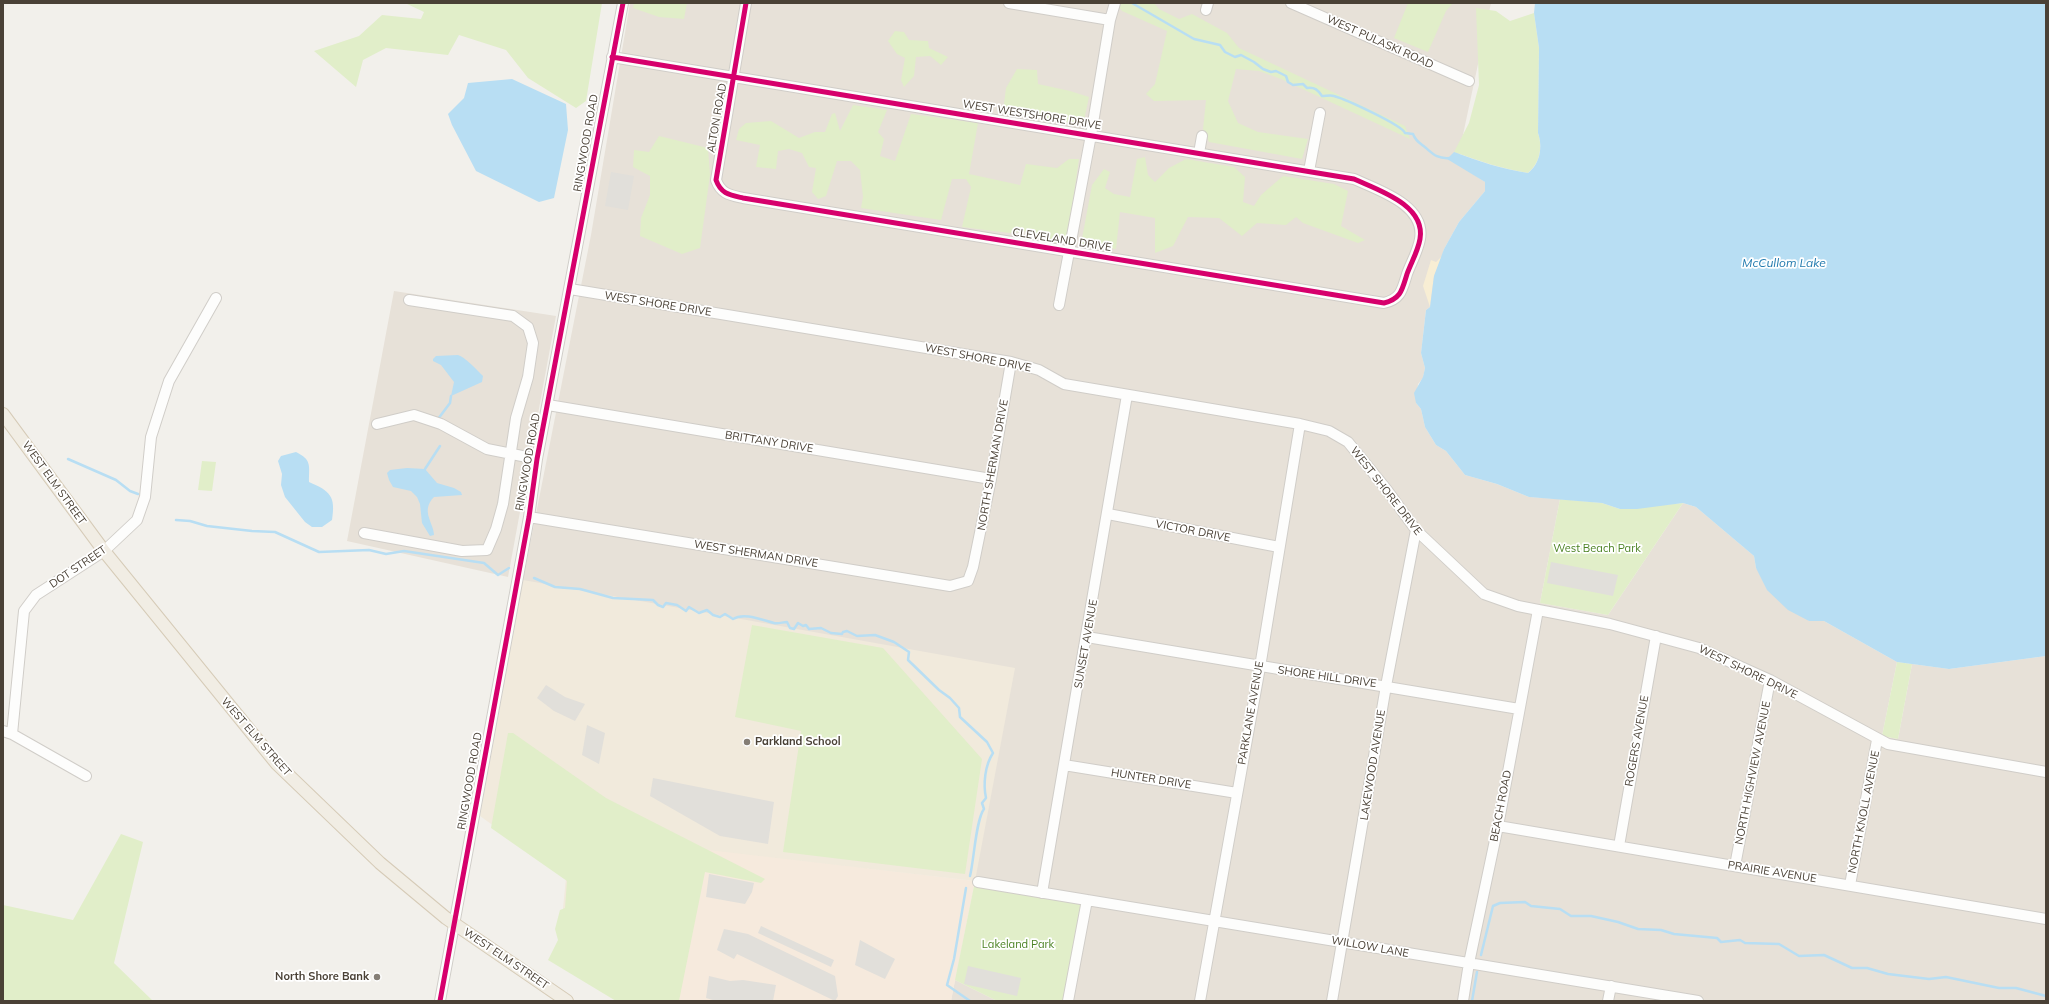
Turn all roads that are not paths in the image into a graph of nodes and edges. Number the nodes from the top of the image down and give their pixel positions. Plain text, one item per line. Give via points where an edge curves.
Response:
1 (623, 3) edge
2 (746, 3) edge
3 (1009, 3) edge
4 (1115, 3) edge
5 (1291, 3) edge
6 (1110, 20) junction
7 (612, 57) junction
8 (734, 78) junction
9 (1469, 82) dead end
10 (1320, 113) dead end
11 (1091, 135) junction
12 (1202, 136) dead end
13 (1200, 153) junction
14 (1309, 172) junction
15 (719, 188) joint
16 (1070, 252) junction
17 (570, 289) junction
18 (1400, 293) joint
19 (216, 298) dead end
20 (409, 300) dead end
21 (1059, 305) dead end
22 (1011, 362) junction
23 (1127, 396) junction
24 (548, 405) junction
25 (3, 414) edge
26 (377, 424) dead end
27 (1300, 424) junction
28 (510, 453) junction
29 (538, 459) junction
30 (991, 479) junction
31 (1108, 514) junction
32 (529, 517) junction
33 (1416, 530) junction
34 (364, 533) dead end
35 (1279, 547) junction
36 (104, 551) junction
37 (974, 567) joint
38 (1538, 610) junction
39 (1656, 636) junction
40 (1087, 637) junction
41 (1260, 667) junction
42 (1770, 680) junction
43 (1386, 686) junction
44 (1519, 709) junction
45 (8, 732) edge
46 (1877, 740) junction
47 (1064, 765) junction
48 (2046, 772) edge
49 (86, 776) dead end
50 (1237, 793) junction
51 (1498, 826) junction
52 (1619, 846) junction
53 (1735, 866) junction
54 (978, 882) dead end
55 (1850, 885) junction
56 (1042, 893) junction
57 (1087, 900) junction
58 (2046, 918) edge
59 (1215, 921) junction
60 (455, 925) junction
61 (1343, 942) junction
62 (1469, 963) junction
63 (1611, 986) junction
64 (440, 1001) edge
65 (567, 1001) edge
66 (1068, 1001) edge
67 (1200, 1001) edge
68 (1332, 1001) edge
69 (1463, 1001) edge
70 (1608, 1001) edge
71 (1698, 1001) edge

1 - 7 street, RINGWOOD ROAD
2 - 8 street, ALTON ROAD
3 - 6 street
4 - 6 street
5 - 9 street, WEST PULASKI ROAD
6 - 11 street
7 - 8 street, WEST WESTSHORE DRIVE
7 - 17 street, RINGWOOD ROAD
8 - 11 street, WEST WESTSHORE DRIVE
8 - 15 street, ALTON ROAD via 716,180
10 - 14 street
11 - 13 street, WEST WESTSHORE DRIVE
11 - 16 street
12 - 13 street
13 - 14 street, WEST WESTSHORE DRIVE
14 - 18 street, WEST WESTSHORE DRIVE via 1354,179 1394,198 1408,209 1418,222 1420,239
15 - 16 street, CLEVELAND DRIVE via 726,194 743,198
16 - 18 street, CLEVELAND DRIVE via 1384,303 1393,301
16 - 21 street
17 - 22 street, WEST SHORE DRIVE
17 - 24 street, RINGWOOD ROAD
19 - 36 street, DOT STREET via 169,381 151,437 145,497 141,511 132,525
20 - 28 street via 513,316 528,326 533,343 528,377 516,418
22 - 23 street, WEST SHORE DRIVE via 1039,370 1064,384
22 - 30 street, NORTH SHERMAN DRIVE
23 - 27 street, WEST SHORE DRIVE
23 - 31 street, SUNSET AVENUE
24 - 29 street, RINGWOOD ROAD
24 - 30 street, BRITTANY DRIVE
25 - 36 main road, WEST ELM STREET
26 - 28 street via 414,415 441,424 487,449
27 - 33 street, WEST SHORE DRIVE via 1329,431 1348,442
27 - 35 street, PARKLANE AVENUE
28 - 29 street
28 - 34 street via 503,504 487,550 462,551
29 - 32 street, RINGWOOD ROAD
30 - 37 street, NORTH SHERMAN DRIVE
31 - 35 street, VICTOR DRIVE
31 - 40 street, SUNSET AVENUE
32 - 37 street, WEST SHERMAN DRIVE via 950,586 968,581
32 - 60 street, RINGWOOD ROAD
33 - 38 street, WEST SHORE DRIVE via 1484,594
33 - 43 street, LAKEWOOD AVENUE
35 - 41 street, PARKLANE AVENUE
36 - 45 street, DOT STREET via 36,595 24,611
36 - 60 main road, WEST ELM STREET via 277,764 380,863
38 - 39 street, WEST SHORE DRIVE
38 - 44 street, BEACH ROAD
39 - 42 street, WEST SHORE DRIVE via 1699,648
39 - 52 street, ROGERS AVENUE
40 - 41 street, SHORE HILL DRIVE
40 - 47 street, SUNSET AVENUE
41 - 43 street, SHORE HILL DRIVE
41 - 50 street, PARKLANE AVENUE
42 - 46 street, WEST SHORE DRIVE
42 - 53 street, NORTH HIGHVIEW AVENUE
43 - 44 street, SHORE HILL DRIVE
43 - 61 street, LAKEWOOD AVENUE
44 - 51 street, BEACH ROAD
45 - 49 street
46 - 48 street, WEST SHORE DRIVE
46 - 55 street, NORTH KNOLL AVENUE
47 - 50 street, HUNTER DRIVE
47 - 56 street, SUNSET AVENUE
50 - 59 street, PARKLANE AVENUE
51 - 52 street, PRAIRIE AVENUE
51 - 62 street, BEACH ROAD
52 - 53 street, PRAIRIE AVENUE
53 - 55 street, PRAIRIE AVENUE
54 - 56 street, WILLOW LANE
55 - 58 street, PRAIRIE AVENUE
56 - 57 street, WILLOW LANE
57 - 59 street, WILLOW LANE
57 - 66 street
59 - 61 street, WILLOW LANE
59 - 67 street, PARKLANE AVENUE
60 - 64 street, RINGWOOD ROAD
60 - 65 main road, WEST ELM STREET
61 - 62 street, WILLOW LANE
61 - 68 street, LAKEWOOD AVENUE
62 - 63 street, WILLOW LANE
62 - 69 street, BEACH ROAD
63 - 70 street
63 - 71 street, WILLOW LANE

